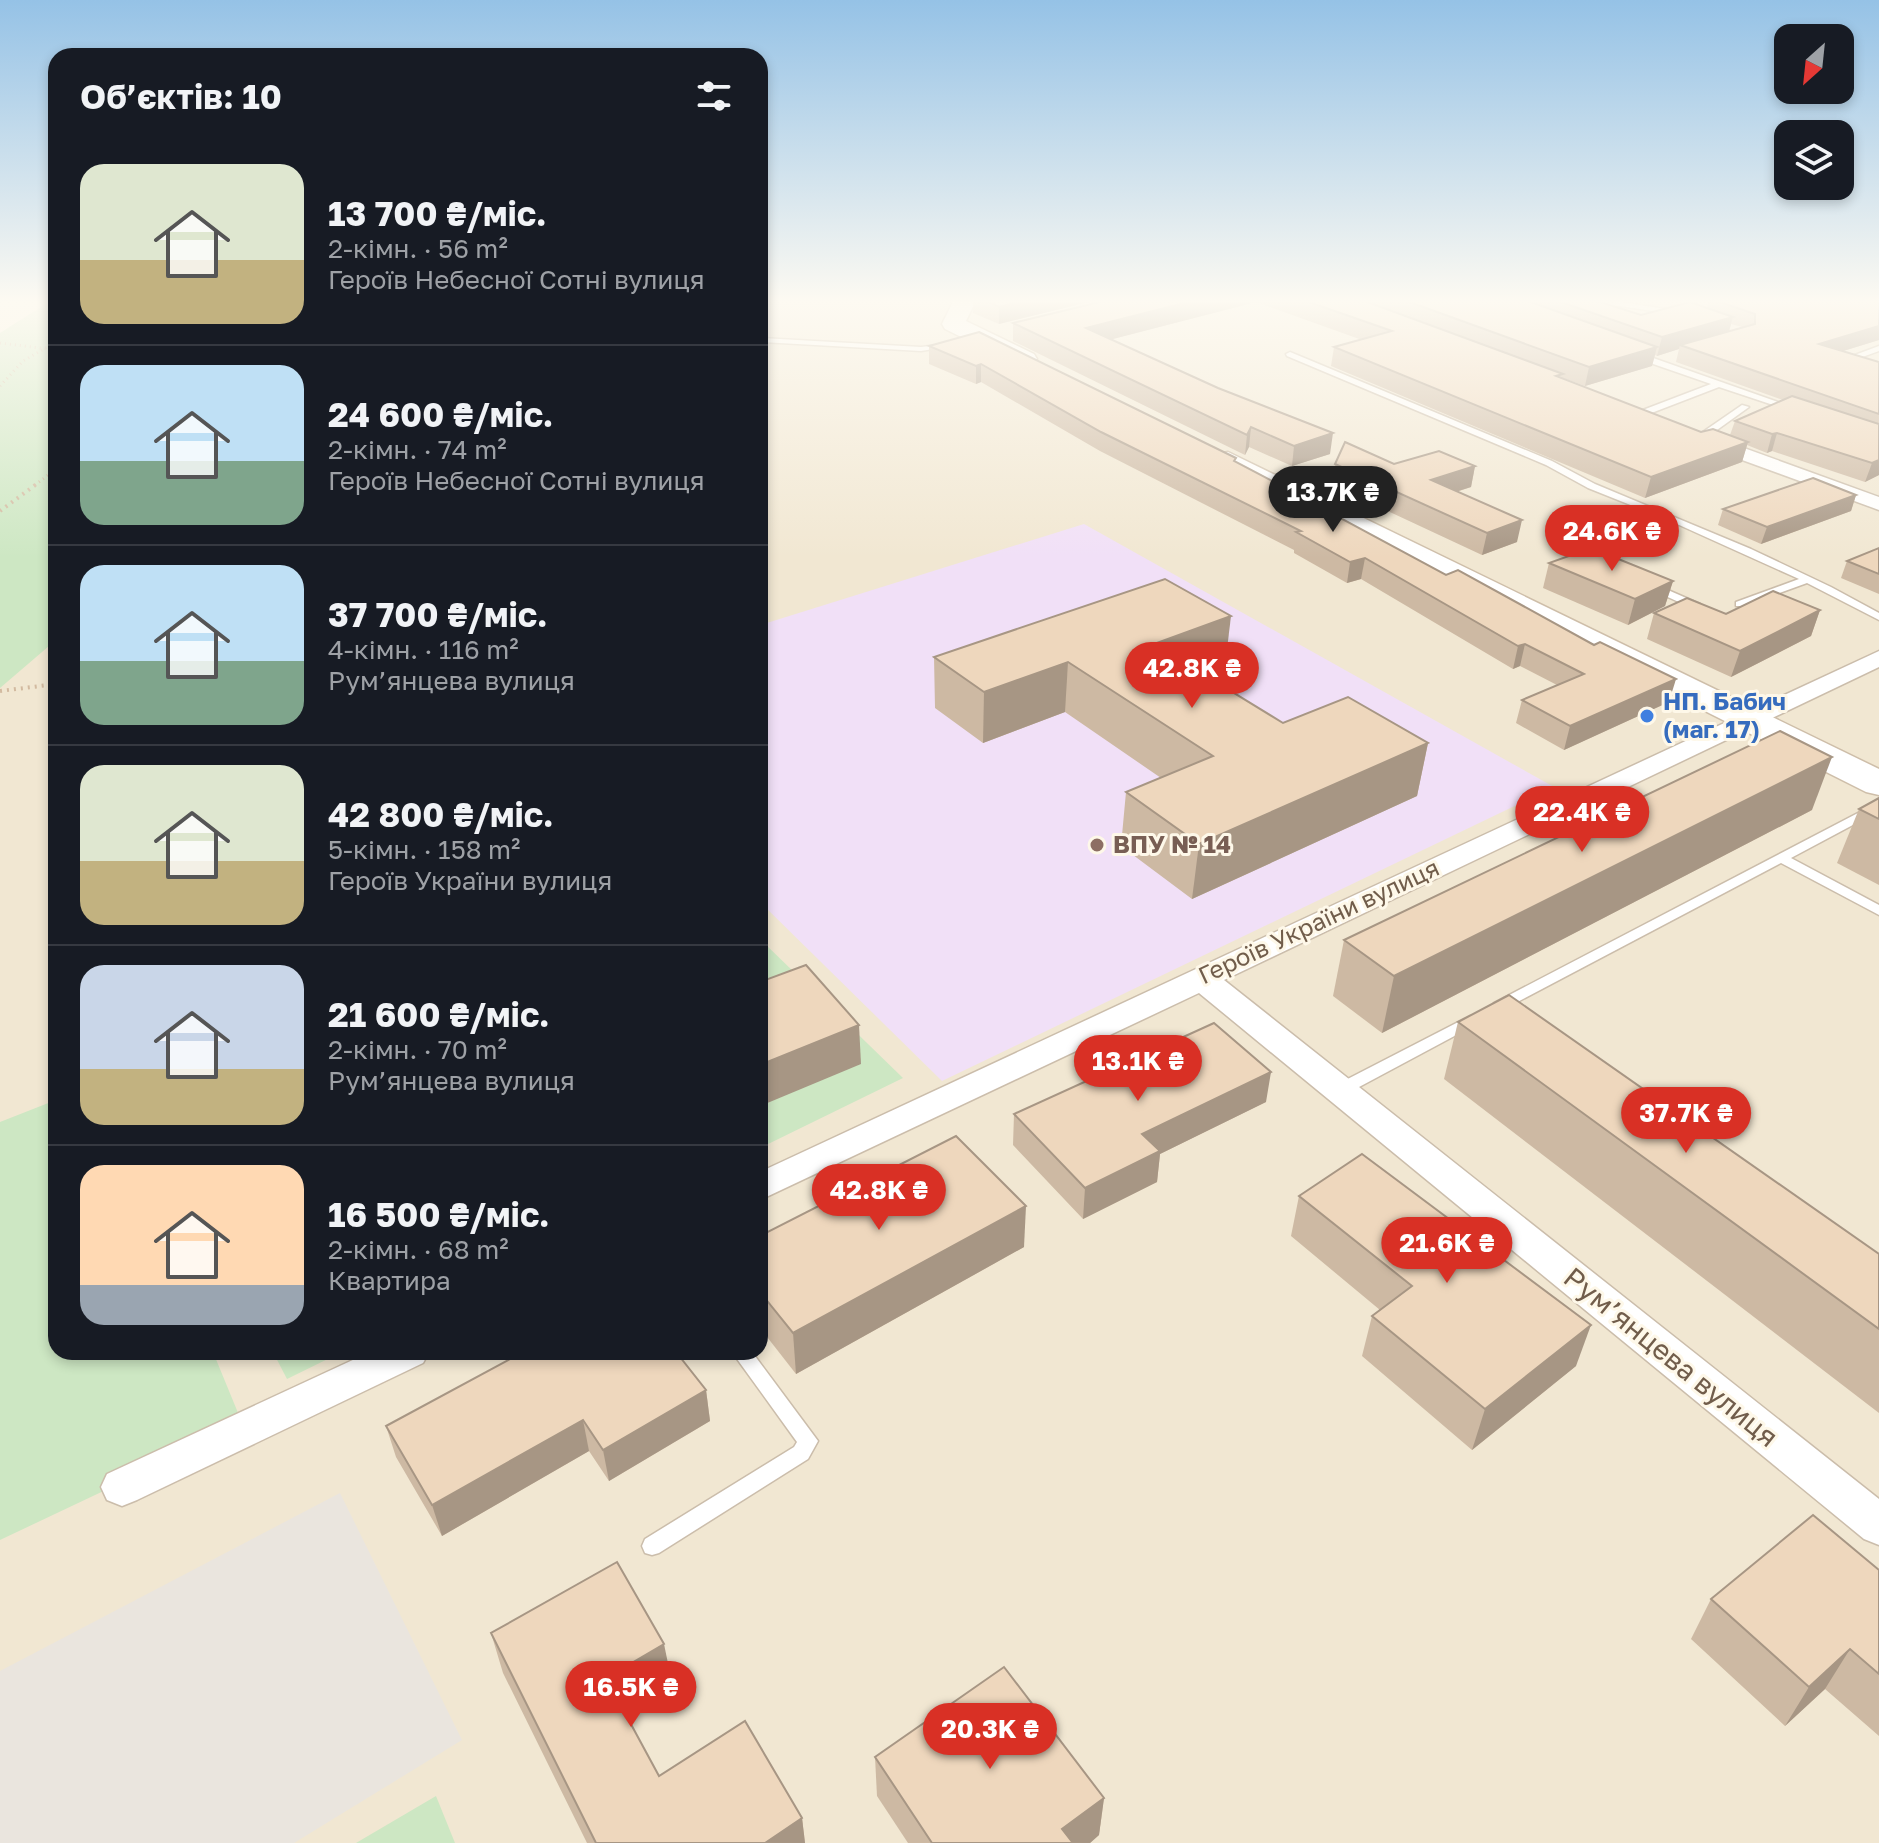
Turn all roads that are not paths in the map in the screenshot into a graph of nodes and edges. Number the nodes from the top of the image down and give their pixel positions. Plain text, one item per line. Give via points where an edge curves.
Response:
1 (1366, 386) edge
2 (1713, 386) edge
3 (1725, 386) edge
4 (1745, 407) dead end
5 (1630, 412) joint
6 (1806, 414) edge
7 (1663, 424) edge
8 (1694, 436) joint
9 (1196, 444) edge
10 (1879, 504) edge
11 (1677, 520) junction
12 (1602, 563) edge
13 (1806, 580) junction
14 (1642, 582) edge
15 (1740, 604) edge
16 (1696, 606) edge
17 (1879, 617) edge
18 (1879, 658) edge
19 (1749, 720) junction
20 (1879, 784) edge
21 (1879, 806) edge
22 (1781, 858) junction
23 (1879, 911) edge
24 (1201, 978) junction
25 (1340, 1090) junction
26 (768, 1183) edge
27 (392, 1360) edge
28 (747, 1360) edge
29 (122, 1487) dead end
30 (1879, 1525) edge
31 (652, 1546) dead end

1 - 11 lane
2 - 5 lane
3 - 6 lane
4 - 8 lane
5 - 7 street
8 - 10 street
9 - 19 street
11 - 12 lane via 1588,557
11 - 13 lane
13 - 15 lane
13 - 17 lane
14 - 16 lane
18 - 19 street, Героїв України вулиця
19 - 20 street
19 - 24 street, Героїв України вулиця
21 - 22 lane
22 - 23 lane
22 - 25 lane via 1506,1011
24 - 25 street, Рум’янцева вулиця
24 - 26 street, Героїв України вулиця
25 - 30 street, Рум’янцева вулиця
27 - 29 street
28 - 31 lane via 808,1441 801,1453

